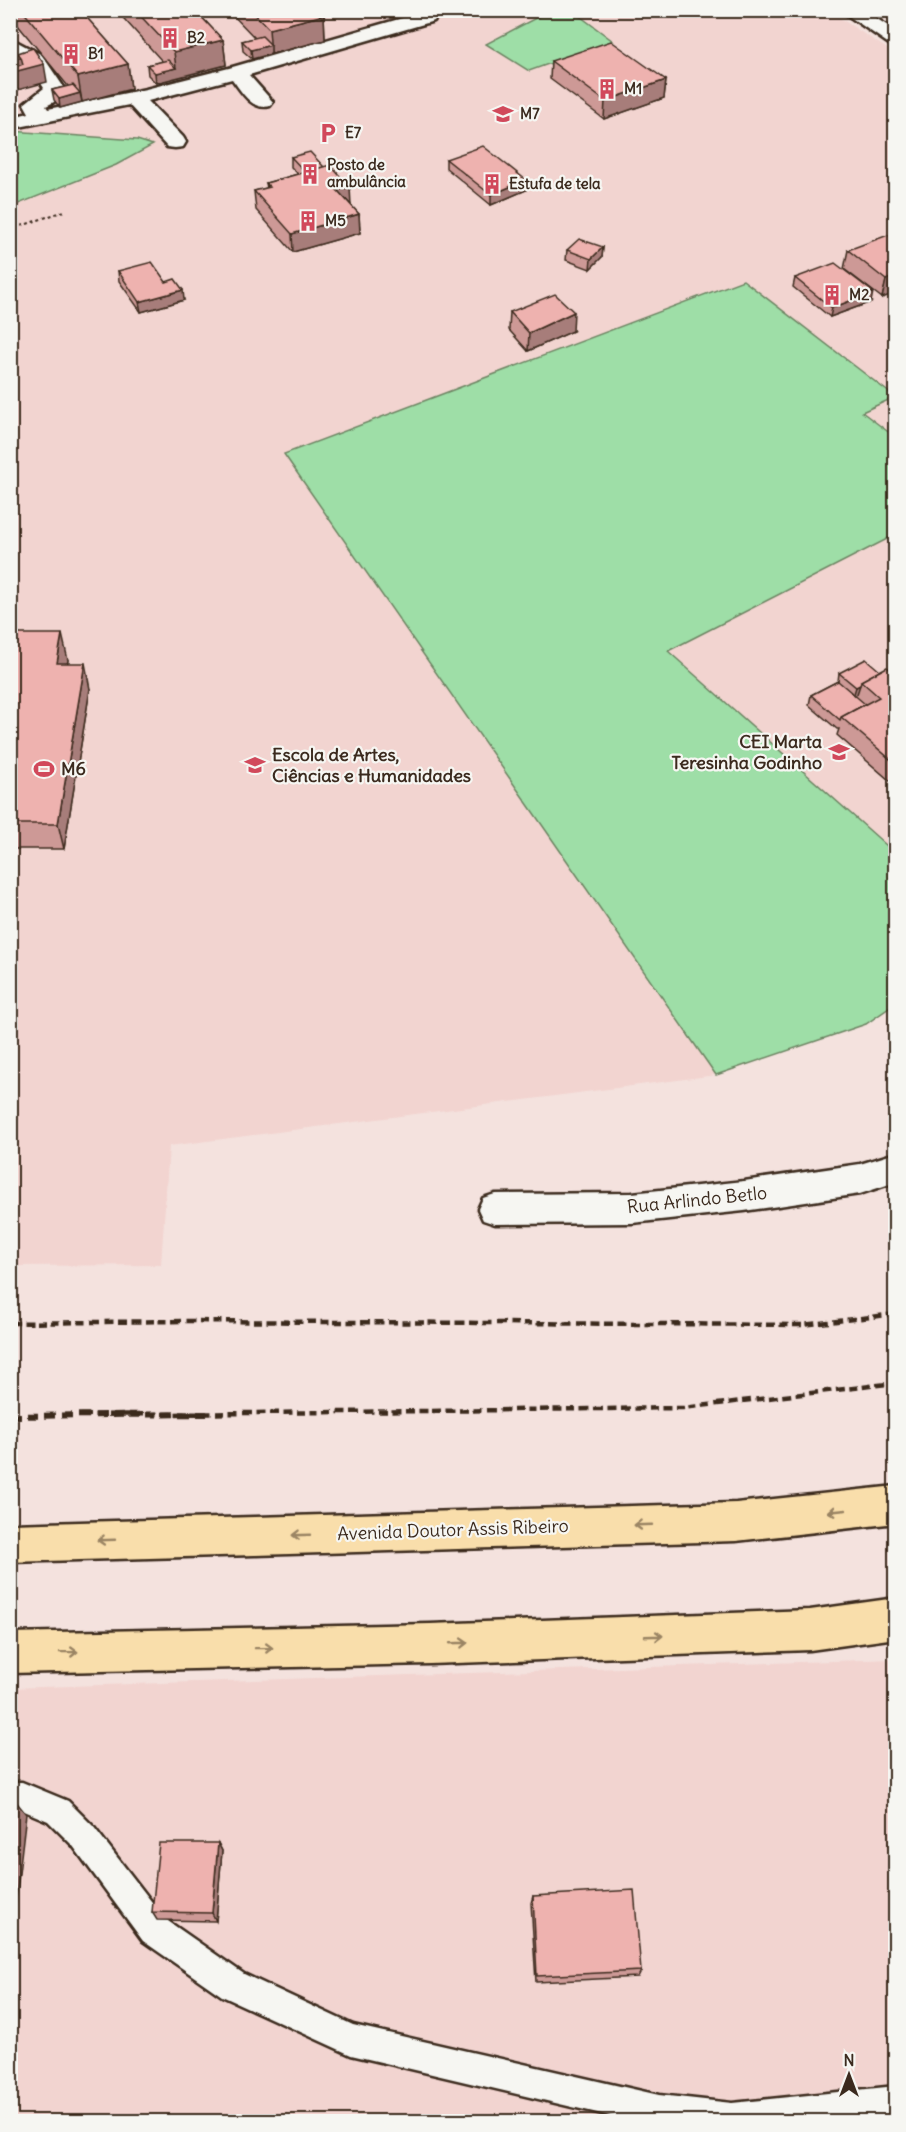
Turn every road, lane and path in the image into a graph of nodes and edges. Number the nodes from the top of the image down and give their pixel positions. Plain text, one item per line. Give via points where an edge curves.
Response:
1 (419, 10) edge
2 (849, 10) edge
3 (896, 40) edge
4 (10, 44) edge
5 (324, 45) junction
6 (342, 65) dead end
7 (236, 72) junction
8 (134, 98) junction
9 (263, 102) dead end
10 (42, 116) junction
11 (19, 121) dead end
12 (176, 142) dead end
13 (64, 210) dead end
14 (10, 230) edge
15 (896, 1167) edge
16 (495, 1209) dead end
17 (896, 1504) edge
18 (10, 1543) edge
19 (896, 1618) edge
20 (10, 1653) edge
21 (10, 1796) edge
22 (896, 2102) edge

1 - 5 street via 427,17
2 - 3 street
4 - 10 street via 35,58 55,89 34,104
5 - 6 street
5 - 7 street
7 - 8 street
7 - 9 street
8 - 10 street
8 - 12 street
10 - 11 street
13 - 14 path
15 - 16 street, Rua Arlindo Betlo via 860,1179 632,1208
17 -> 18 main road, Avenida Doutor Assis Ribeiro via 736,1522
20 -> 19 main road via 430,1644 810,1630
21 - 22 lane via 22,1796 58,1810 163,1936 233,1985 351,2040 659,2111 732,2119

